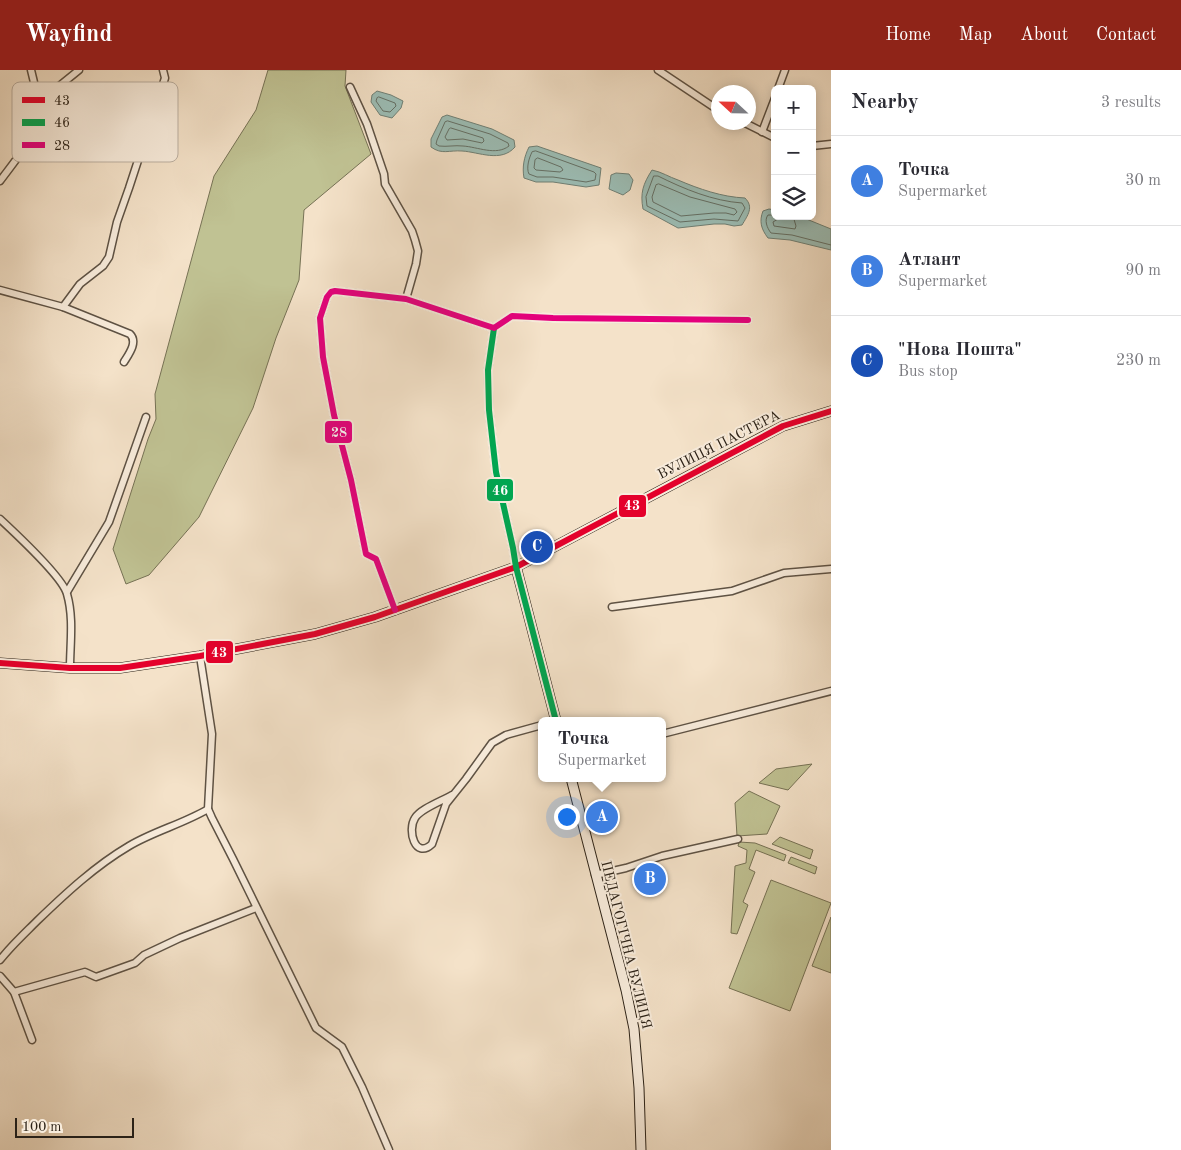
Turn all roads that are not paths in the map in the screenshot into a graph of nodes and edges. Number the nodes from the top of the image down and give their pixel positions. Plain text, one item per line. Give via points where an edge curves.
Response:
1 (79, 70) edge
2 (658, 70) edge
3 (785, 70) edge
4 (64, 82) edge
5 (779, 85) edge
6 (350, 87) dead end
7 (711, 105) edge
8 (771, 108) edge
9 (756, 129) edge
10 (762, 132) junction
11 (771, 136) edge
12 (831, 144) edge
13 (816, 146) edge
14 (15, 162) edge
15 (138, 162) edge
16 (0, 181) edge
17 (0, 290) edge
18 (406, 299) junction
19 (63, 307) junction
20 (748, 320) dead end
21 (494, 328) junction
22 (124, 362) dead end
23 (831, 411) edge
24 (146, 417) dead end
25 (0, 519) edge
26 (516, 567) junction
27 (831, 569) edge
28 (67, 592) junction
29 (612, 607) dead end
30 (395, 610) junction
31 (200, 656) junction
32 (0, 663) edge
33 (70, 668) junction
34 (831, 691) edge
35 (555, 717) edge
36 (538, 726) edge
37 (666, 733) edge
38 (571, 782) edge
39 (452, 795) junction
40 (208, 809) junction
41 (738, 839) dead end
42 (595, 875) junction
43 (256, 908) junction
44 (0, 960) edge
45 (0, 976) edge
46 (14, 992) junction
47 (32, 1040) dead end
48 (389, 1150) edge
49 (641, 1150) edge

1 - 4 street
2 - 7 street
3 - 5 street
6 - 18 street via 370,132 385,184 416,240 416,264
8 - 10 street
9 - 10 street
10 - 11 street
12 - 13 street
14 - 16 street
15 - 19 street via 117,222 109,257 80,284
17 - 19 street
18 - 21 street
18 - 30 street via 335,291 327,297 320,318 334,415 366,554 376,559
19 - 22 street via 130,334 133,342
20 - 21 street via 512,316
21 - 26 street via 488,370 489,410 496,472
23 - 26 street, ВУЛИЦЯ ПАСТЕРА via 783,426
24 - 28 street via 109,522
25 - 28 street via 51,570
26 - 30 street, ВУЛИЦЯ ПАСТЕРА
26 - 35 street
27 - 29 street via 784,573 732,591
28 - 33 street via 71,614
30 - 31 street, ВУЛИЦЯ ПАСТЕРА via 315,634
31 - 33 street, ВУЛИЦЯ ПАСТЕРА via 120,668
31 - 40 street via 212,734
32 - 33 street, ВУЛИЦЯ ПАСТЕРА
34 - 37 street
36 - 39 street via 506,735 492,743
38 - 42 street, ПЕДАГОГІЧНА ВУЛИЦЯ
39 - 39 street via 415,817 412,830 417,846 427,849 432,844
40 - 43 street
40 - 44 street via 129,845 104,863 62,897
41 - 42 street
42 - 49 street, ПЕДАГОГІЧНА ВУЛИЦЯ via 634,1029 640,1088
43 - 46 street via 180,938 144,955 135,963 96,978 85,972
43 - 48 street via 316,1028 342,1047
45 - 46 street
46 - 47 street

